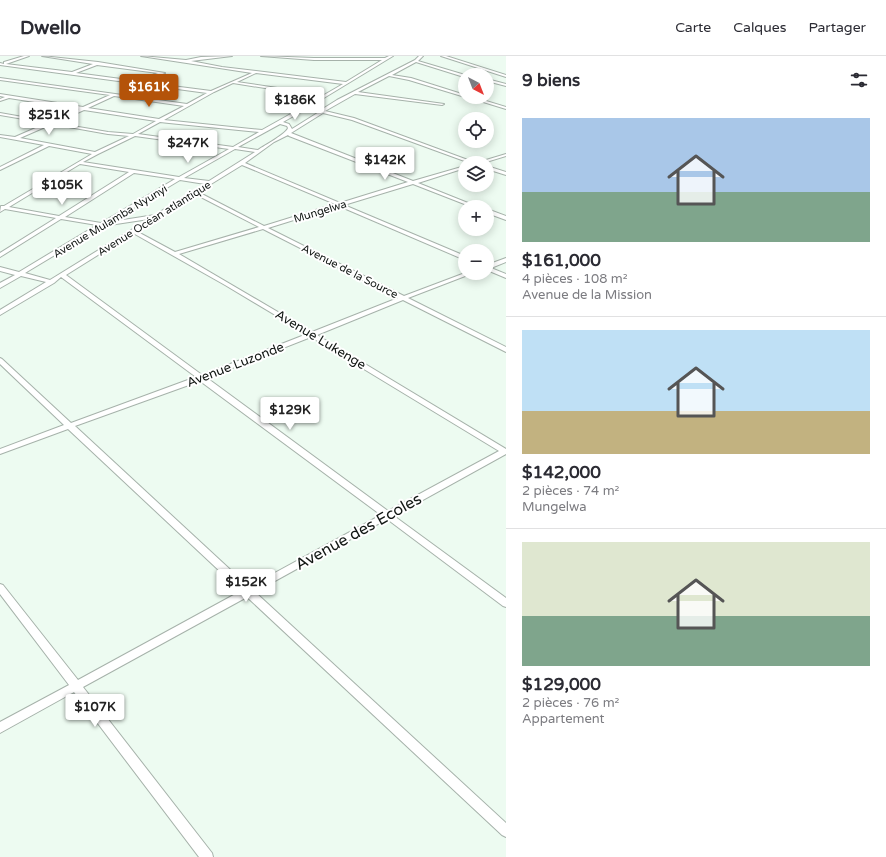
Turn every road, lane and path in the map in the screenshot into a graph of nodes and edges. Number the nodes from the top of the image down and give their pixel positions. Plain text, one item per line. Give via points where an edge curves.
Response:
1 (27, 56) edge
2 (44, 56) edge
3 (143, 56) edge
4 (230, 56) edge
5 (263, 56) edge
6 (283, 56) edge
7 (421, 56) edge
8 (443, 56) edge
9 (277, 57) edge
10 (300, 57) edge
11 (389, 57) edge
12 (186, 61) junction
13 (416, 61) junction
14 (99, 63) junction
15 (1, 64) edge
16 (256, 72) junction
17 (73, 73) junction
18 (388, 74) junction
19 (458, 74) edge
20 (506, 76) edge
21 (0, 79) edge
22 (232, 82) junction
23 (494, 82) edge
24 (136, 83) junction
25 (346, 83) junction
26 (506, 85) edge
27 (211, 92) junction
28 (355, 93) junction
29 (458, 94) edge
30 (0, 95) edge
31 (9, 96) junction
32 (113, 96) junction
33 (324, 96) junction
34 (0, 100) edge
35 (442, 104) dead end
36 (493, 104) edge
37 (188, 105) junction
38 (305, 107) junction
39 (84, 108) junction
40 (506, 108) edge
41 (313, 110) junction
42 (322, 111) junction
43 (298, 112) junction
44 (0, 114) edge
45 (160, 120) junction
46 (279, 122) junction
47 (49, 123) junction
48 (302, 125) junction
49 (289, 126) junction
50 (261, 132) junction
51 (288, 134) junction
52 (134, 135) junction
53 (0, 136) edge
54 (15, 139) junction
55 (49, 144) junction
56 (232, 148) junction
57 (258, 152) junction
58 (96, 153) junction
59 (506, 155) edge
60 (458, 157) edge
61 (494, 158) edge
62 (79, 162) junction
63 (242, 163) junction
64 (0, 169) edge
65 (458, 169) edge
66 (494, 170) edge
67 (134, 171) junction
68 (506, 174) edge
69 (180, 178) junction
70 (210, 183) junction
71 (413, 183) junction
72 (194, 192) junction
73 (458, 200) edge
74 (341, 204) junction
75 (2, 208) edge
76 (494, 214) edge
77 (159, 215) junction
78 (61, 217) junction
79 (506, 218) edge
80 (104, 225) junction
81 (265, 228) junction
82 (133, 231) junction
83 (175, 254) junction
84 (0, 255) edge
85 (458, 255) edge
86 (506, 260) edge
87 (494, 264) edge
88 (0, 269) edge
89 (494, 270) edge
90 (21, 274) junction
91 (62, 275) junction
92 (506, 276) edge
93 (458, 278) edge
94 (52, 282) junction
95 (0, 286) edge
96 (404, 298) junction
97 (0, 313) edge
98 (312, 334) junction
99 (506, 350) edge
100 (0, 360) edge
101 (201, 378) junction
102 (69, 426) junction
103 (0, 452) edge
104 (506, 452) edge
105 (386, 516) junction
106 (0, 587) edge
107 (249, 592) junction
108 (506, 603) edge
109 (76, 685) junction
110 (0, 728) edge
111 (506, 831) edge
112 (207, 857) edge

1 - 15 street
2 - 14 street
3 - 12 street
4 - 12 street
5 - 9 street
6 - 9 street
7 - 13 street
8 - 20 street
9 - 10 street
10 - 11 street
11 - 25 street, Avenue Mulamba Nyunyi
12 - 16 street
13 - 18 street
13 - 19 street
14 - 17 street
14 - 24 street via 163,73
15 - 17 street
16 - 22 street
16 - 25 street
17 - 24 street
18 - 28 street, Avenue Océan atlantique
18 - 29 street
21 - 32 street
22 - 27 street
22 - 33 street
23 - 26 street
24 - 27 street
25 - 33 street, Avenue Mulamba Nyunyi
27 - 37 street
28 - 35 street
28 - 42 street, Avenue Océan atlantique
30 - 31 street
31 - 34 street
31 - 39 street
32 - 37 street
32 - 39 street
33 - 38 street, Avenue Mulamba Nyunyi
36 - 40 street
37 - 45 street
38 - 41 street
38 - 43 street, Avenue Mulamba Nyunyi
39 - 45 street
39 - 47 street
41 - 42 street
41 - 43 street
42 - 48 street, Avenue Océan atlantique
42 - 60 street via 353,119
43 - 46 street, Avenue Mulamba Nyunyi
44 - 47 street
45 - 50 street
45 - 52 street
46 - 49 street
46 - 50 street, Avenue Mulamba Nyunyi
47 - 52 street
47 - 54 street
48 - 49 street
48 - 51 street, Avenue Océan atlantique
49 - 51 street
50 - 56 street, Avenue Mulamba Nyunyi
51 - 57 street, Avenue Océan atlantique
51 - 71 street
52 - 56 street
52 - 58 street
53 - 54 street
54 - 55 street
55 - 58 street
55 - 64 street
56 - 57 street
56 - 69 street, Avenue Mulamba Nyunyi
57 - 63 street, Avenue Océan atlantique
58 - 62 street
59 - 61 street
62 - 67 street
62 - 75 street
63 - 70 street, Avenue Océan atlantique
63 - 74 street
65 - 71 street, Mungelwa
66 - 68 street
67 - 69 street
67 - 78 street
69 - 70 street
69 - 80 street, Avenue Mulamba Nyunyi
70 - 72 street, Avenue Océan atlantique
71 - 73 street
71 - 74 street, Mungelwa
72 - 77 street, Avenue Océan atlantique
72 - 81 street, Avenue de la Source
74 - 81 street, Mungelwa
74 - 85 street
75 - 78 street
76 - 79 street
77 - 80 street
77 - 82 street, Avenue Océan atlantique
78 - 80 street
78 - 84 street
80 - 90 street, Avenue Mulamba Nyunyi
81 - 83 street, Mungelwa
81 - 96 street, Avenue de la Source
82 - 83 street, Avenue Lukenge
82 - 91 street, Avenue Océan atlantique
83 - 98 street, Avenue Lukenge
86 - 87 street
88 - 90 street
89 - 92 street
90 - 94 street
90 - 95 street, Avenue Mulamba Nyunyi
91 - 94 street, Avenue Océan atlantique
91 - 101 street
93 - 96 street, Avenue Luzonde
94 - 97 street, Avenue Océan atlantique
96 - 98 street, Avenue Luzonde
96 - 99 street, Avenue de la Source
98 - 101 street, Avenue Luzonde
98 - 104 street, Avenue Lukenge
100 - 102 street
101 - 102 street, Avenue Luzonde
101 - 105 street
102 - 103 street, Avenue Luzonde
102 - 107 street
104 - 105 street, Avenue des Ecoles
105 - 107 street, Avenue des Ecoles
105 - 108 street
106 - 109 street
107 - 109 street, Avenue des Ecoles
107 - 111 street
109 - 110 street, Avenue des Ecoles
109 - 112 street

